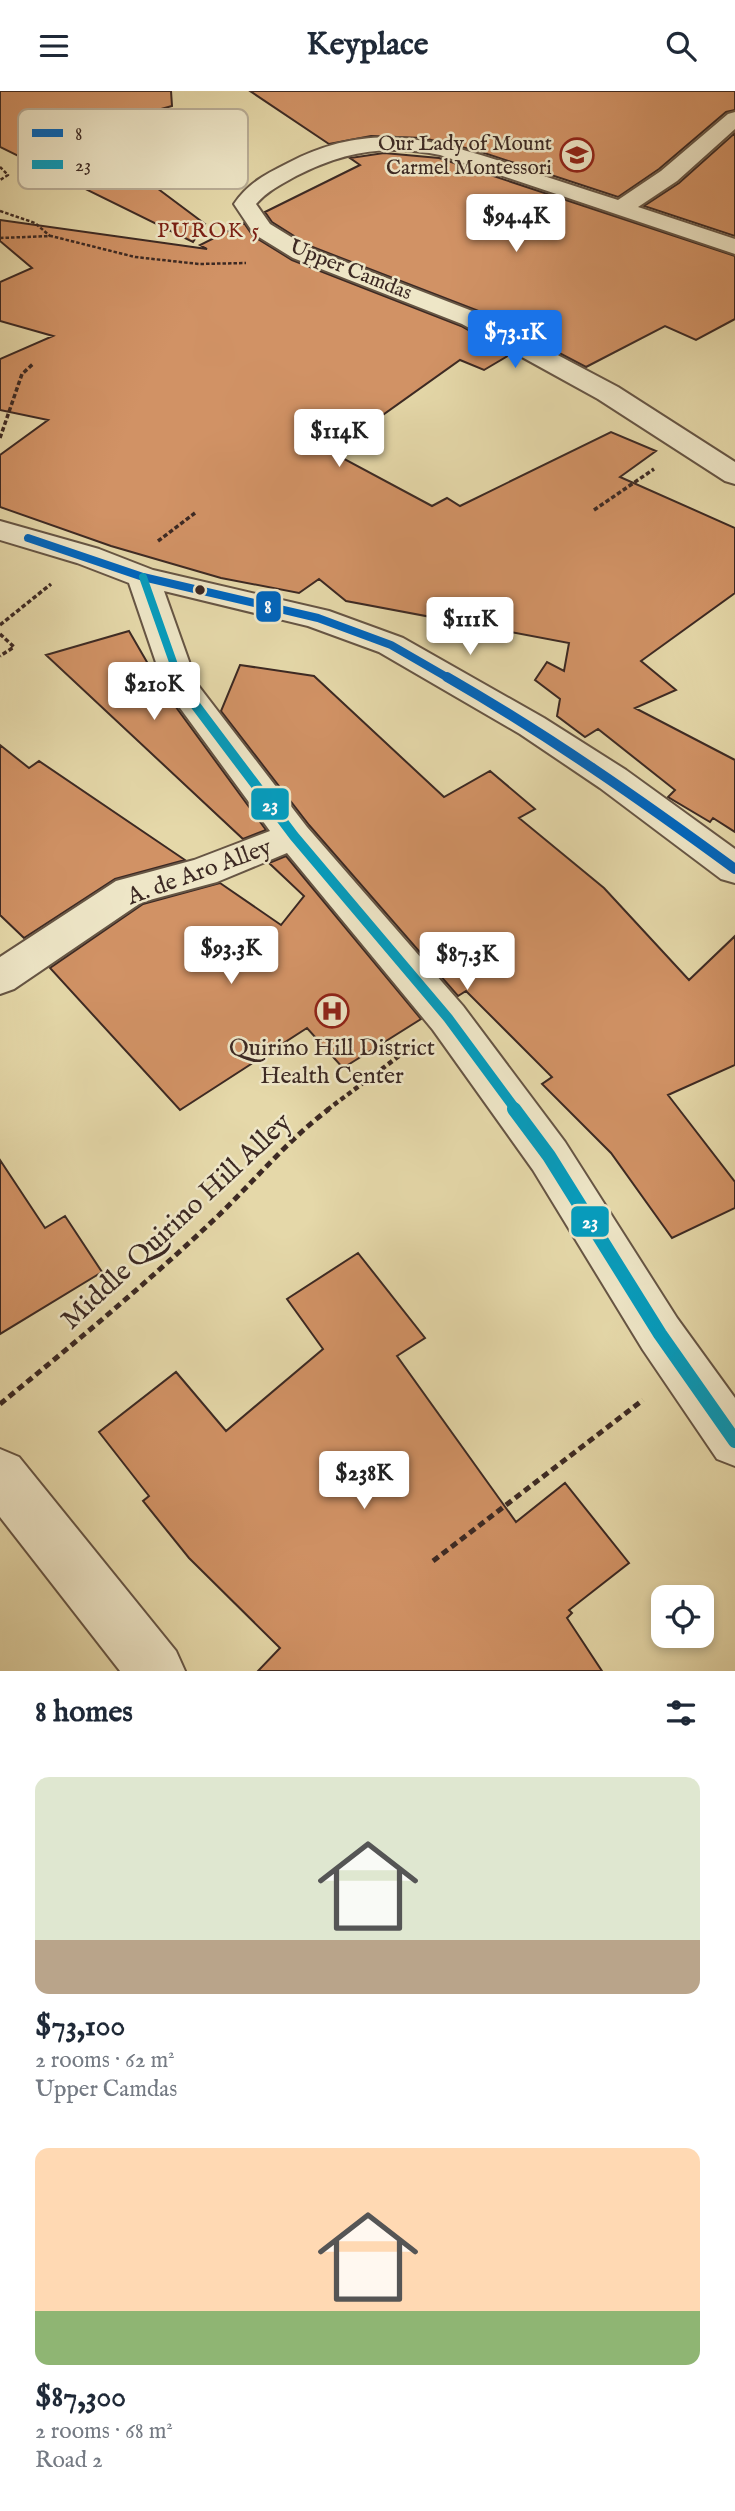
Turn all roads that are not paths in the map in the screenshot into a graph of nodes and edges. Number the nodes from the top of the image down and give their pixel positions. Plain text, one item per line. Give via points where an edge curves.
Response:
1 (735, 118) edge
2 (622, 208) junction
3 (735, 247) edge
4 (735, 475) edge
5 (0, 530) edge
6 (143, 577) junction
7 (294, 836) junction
8 (735, 869) edge
9 (0, 978) edge
10 (735, 1441) edge
11 (0, 1475) edge
12 (156, 1671) edge

1 - 2 street via 669,176
2 - 3 street
2 - 4 street, Upper Camdas via 445,149 396,141 321,153 253,191 244,204 262,229 301,253 471,319 608,393
5 - 6 street
6 - 7 street via 181,686
6 - 8 street via 318,618 391,645 613,779
7 - 9 street, A. de Aro Alley via 203,871 130,891
7 - 10 street via 448,1018 549,1156
11 - 12 street

